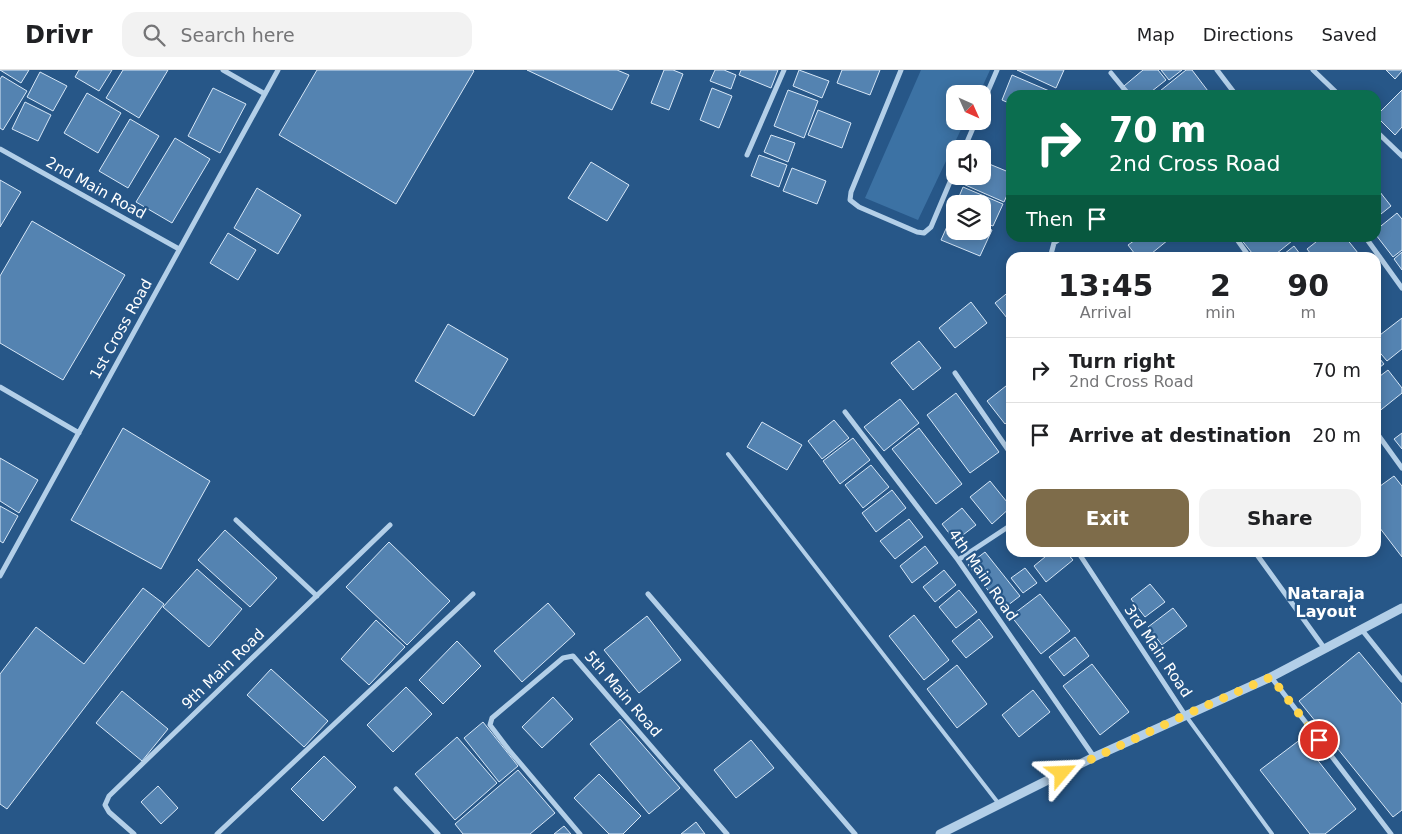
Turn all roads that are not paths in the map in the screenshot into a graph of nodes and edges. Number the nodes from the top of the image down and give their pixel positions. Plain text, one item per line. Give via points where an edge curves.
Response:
1 (223, 70) edge
2 (278, 70) edge
3 (784, 70) edge
4 (901, 70) edge
5 (998, 70) edge
6 (1217, 70) edge
7 (1313, 70) edge
8 (1112, 73) dead end
9 (991, 85) edge
10 (1125, 90) edge
11 (1232, 90) edge
12 (1334, 90) edge
13 (265, 94) junction
14 (1381, 136) edge
15 (0, 149) edge
16 (747, 155) dead end
17 (1402, 156) edge
18 (949, 185) edge
19 (180, 249) junction
20 (1381, 259) edge
21 (1402, 288) edge
22 (955, 373) dead end
23 (0, 387) edge
24 (845, 412) dead end
25 (79, 432) junction
26 (1381, 439) edge
27 (1006, 447) edge
28 (728, 454) dead end
29 (1402, 468) edge
30 (236, 520) dead end
31 (390, 525) dead end
32 (1006, 529) edge
33 (1081, 557) edge
34 (1260, 557) edge
35 (958, 560) junction
36 (0, 576) edge
37 (473, 594) dead end
38 (648, 594) dead end
39 (317, 596) junction
40 (1402, 608) edge
41 (1362, 630) junction
42 (1325, 649) junction
43 (1271, 677) junction
44 (1402, 680) edge
45 (1185, 715) junction
46 (1094, 757) junction
47 (396, 789) dead end
48 (999, 804) junction
49 (134, 834) edge
50 (217, 834) edge
51 (438, 834) edge
52 (580, 834) edge
53 (727, 834) edge
54 (855, 834) edge
55 (940, 834) edge
56 (1272, 834) edge
57 (1391, 834) edge

1 - 13 street
2 - 13 street
3 - 16 street
4 - 18 street via 850,200 859,207 924,233 931,227
5 - 9 street
6 - 11 street
7 - 12 street
8 - 10 street
13 - 19 street, 1st Cross Road
14 - 17 street
15 - 19 street, 2nd Main Road
19 - 25 street, 1st Cross Road
20 - 21 street
22 - 27 street
23 - 25 street
24 - 35 street, 4th Main Road
25 - 36 street, 1st Cross Road
26 - 29 street
28 - 48 lane
30 - 39 street
31 - 39 street, 9th Main Road
32 - 35 street
33 - 45 street, 3rd Main Road
34 - 42 street
35 - 46 street, 4th Main Road
37 - 50 street
38 - 54 street
39 - 49 street, 9th Main Road via 109,796 105,805 109,812
40 - 41 street
41 - 42 street
41 - 44 street
42 - 43 street
43 - 45 street
43 - 57 street
45 - 46 street
45 - 56 lane, 3rd Main Road
46 - 48 street
47 - 51 street
48 - 55 street
52 - 53 street, 5th Main Road via 490,725 492,718 563,658 573,656

